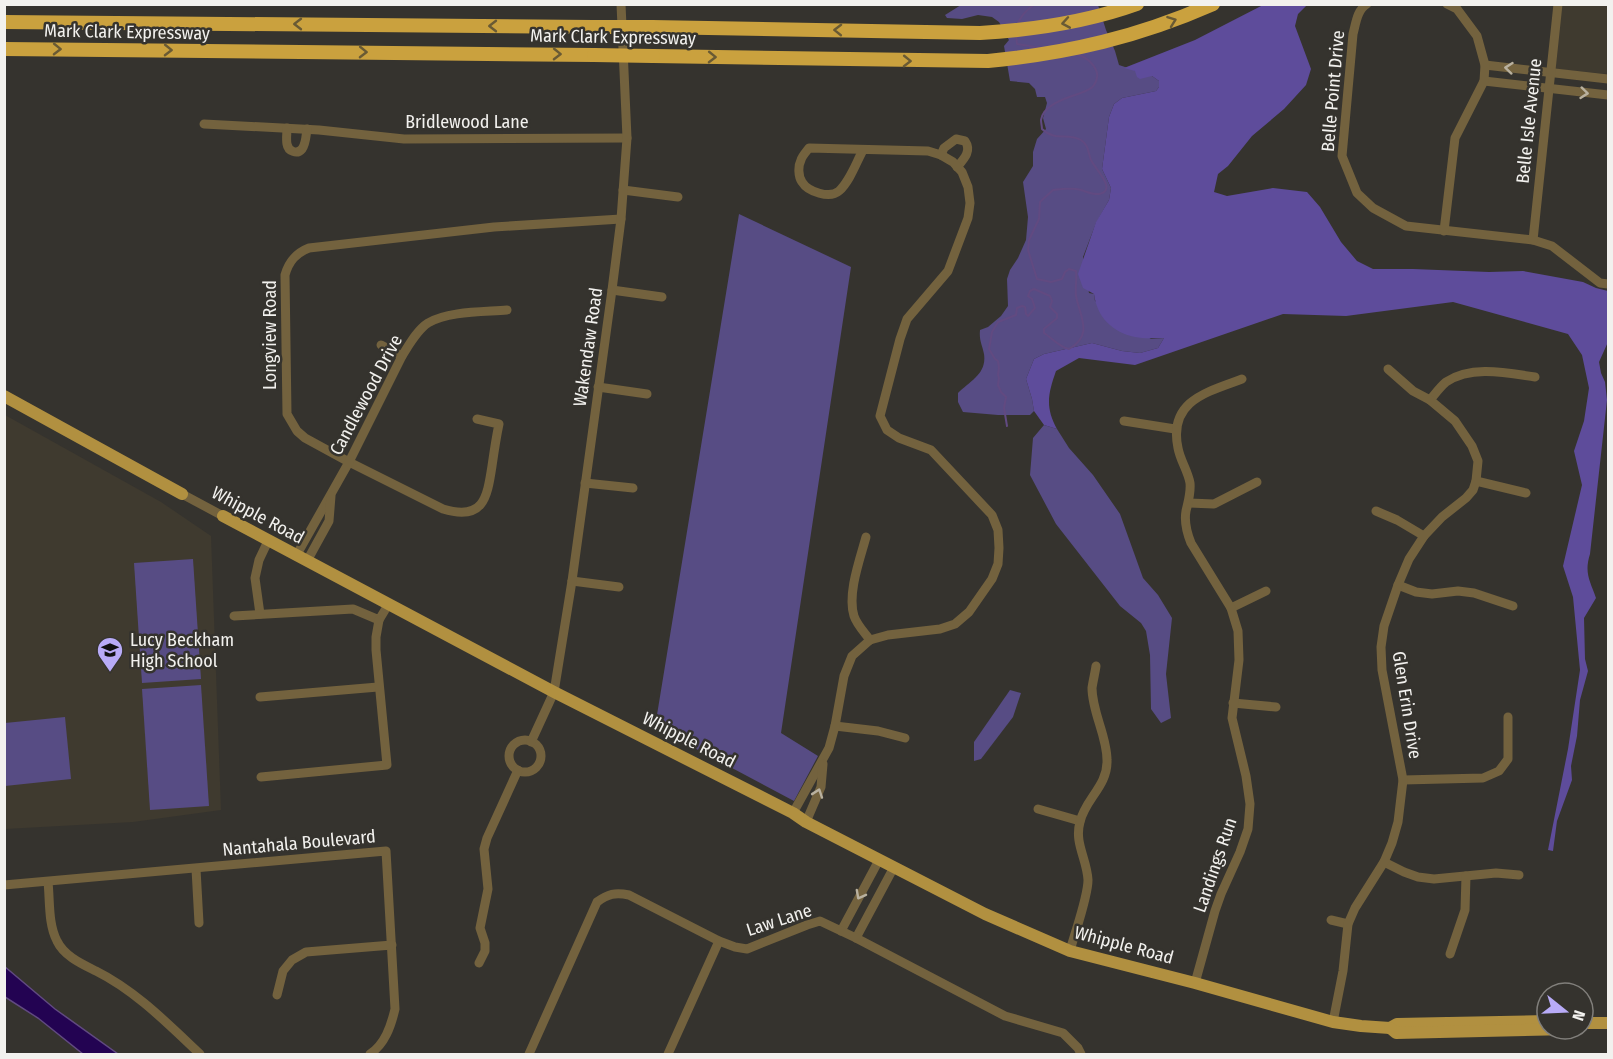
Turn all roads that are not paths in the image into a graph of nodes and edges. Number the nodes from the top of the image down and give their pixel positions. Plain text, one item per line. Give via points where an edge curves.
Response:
1 (621, 4) edge
2 (1137, 4) edge
3 (1213, 4) edge
4 (1367, 4) edge
5 (1447, 4) edge
6 (1558, 4) edge
7 (4, 20) edge
8 (4, 49) edge
9 (1485, 65) junction
10 (1551, 73) junction
11 (1608, 79) edge
12 (1484, 81) junction
13 (1550, 89) junction
14 (1608, 96) edge
15 (204, 124) dead end
16 (287, 128) junction
17 (307, 129) junction
18 (627, 138) junction
19 (863, 150) junction
20 (941, 155) junction
21 (957, 167) junction
22 (623, 190) junction
23 (678, 197) dead end
24 (621, 219) junction
25 (1444, 231) junction
26 (1533, 240) junction
27 (1608, 284) edge
28 (612, 290) junction
29 (662, 297) dead end
30 (507, 310) dead end
31 (381, 345) dead end
32 (402, 356) junction
33 (1388, 369) dead end
34 (1535, 377) dead end
35 (1242, 379) dead end
36 (598, 387) junction
37 (647, 394) dead end
38 (4, 396) edge
39 (1430, 400) junction
40 (477, 419) dead end
41 (1124, 422) dead end
42 (1175, 429) junction
43 (349, 462) junction
44 (1476, 481) junction
45 (1257, 482) dead end
46 (585, 483) junction
47 (633, 488) dead end
48 (1526, 493) dead end
49 (182, 494) joint
50 (1189, 503) junction
51 (1376, 511) dead end
52 (223, 516) joint
53 (1424, 536) junction
54 (866, 537) dead end
55 (268, 541) junction
56 (301, 559) junction
57 (572, 582) junction
58 (1398, 585) junction
59 (619, 587) dead end
60 (1266, 591) dead end
61 (388, 605) junction
62 (1513, 606) dead end
63 (1231, 608) junction
64 (260, 614) junction
65 (234, 616) dead end
66 (379, 620) junction
67 (870, 640) junction
68 (1096, 666) dead end
69 (378, 687) junction
70 (554, 692) junction
71 (260, 697) dead end
72 (1233, 703) junction
73 (1276, 707) dead end
74 (1508, 717) dead end
75 (836, 726) junction
76 (905, 738) dead end
77 (531, 742) junction
78 (823, 762) junction
79 (518, 770) junction
80 (261, 777) dead end
81 (1403, 780) junction
82 (1038, 809) dead end
83 (793, 813) junction
84 (1080, 821) junction
85 (806, 822) junction
86 (879, 860) junction
87 (1384, 862) junction
88 (894, 867) junction
89 (196, 869) junction
90 (1519, 875) dead end
91 (1466, 876) junction
92 (48, 882) junction
93 (4, 885) edge
94 (1331, 920) dead end
95 (199, 923) dead end
96 (1348, 924) junction
97 (842, 931) junction
98 (856, 938) junction
99 (719, 941) junction
100 (392, 945) junction
101 (1070, 951) junction
102 (1450, 954) dead end
103 (479, 963) dead end
104 (1195, 983) junction
105 (277, 995) dead end
106 (1535, 1021) edge
107 (1333, 1022) junction
108 (1390, 1028) junction
109 (1535, 1030) edge
110 (200, 1054) edge
111 (370, 1054) edge
112 (529, 1054) edge
113 (668, 1054) edge
114 (1082, 1054) edge

1 - 18 street, Wakendaw Road
2 -> 7 highway, Mark Clark Expressway, bridge via 1066,23 980,33
8 -> 3 highway, Mark Clark Expressway, bridge via 988,61 1130,36
4 - 25 street, Belle Point Drive via 1357,16 1353,34 1342,156 1357,192 1373,208 1406,226
5 - 9 street via 1457,9 1477,36
6 - 10 street, Belle Isle Avenue
10 -> 9 street
9 - 12 street
10 - 11 street
10 - 13 street, Belle Isle Avenue
12 - 13 street
12 - 25 street via 1455,138
13 -> 14 street
13 - 26 street, Belle Isle Avenue
15 - 16 street, Bridlewood Lane
16 - 17 street, Bridlewood Lane
16 - 17 street via 287,144 296,152 304,147
17 - 18 street, Bridlewood Lane via 404,139
18 - 22 street, Wakendaw Road
19 - 19 street via 809,148 798,171 802,183 829,195 838,192
19 - 20 street via 928,151
20 - 21 street
20 - 21 street via 956,139 965,141 968,151
21 - 67 street via 968,187 968,218 948,271 908,319 880,416 887,430 899,438 931,450 992,515 998,530 998,564 969,612 955,624
22 - 23 street
22 - 24 street, Wakendaw Road
24 - 28 street, Wakendaw Road
24 - 43 street, Longview Road via 494,227 299,252 285,275 287,414 305,438
25 - 26 street, Belle Point Drive
26 - 27 street, Belle Point Drive via 1552,246 1599,283
28 - 29 street
28 - 36 street, Wakendaw Road
30 - 32 street, Candlewood Drive via 445,316 427,324
31 - 32 street
32 - 43 street, Candlewood Drive
33 - 39 street
34 - 39 street via 1492,371 1467,374 1446,382
35 - 42 street via 1195,399 1186,406
36 - 37 street
36 - 46 street, Wakendaw Road
38 - 49 main road, Whipple Road
39 - 44 street via 1455,421 1472,446 1478,461
40 - 43 street, Longview Road via 499,424 488,492 482,505 470,512 443,509
41 - 42 street
42 - 50 street, Landings Run via 1190,485
43 - 56 street, Candlewood Drive
44 - 48 street
44 - 53 street, Glen Erin Drive via 1466,498
45 - 50 street via 1214,504
46 - 47 street
46 - 57 street, Wakendaw Road
49 - 52 street, Whipple Road
50 - 63 street, Landings Run via 1185,520 1191,543
51 - 53 street
52 - 55 main road, Whipple Road
53 - 58 street, Glen Erin Drive
54 - 67 street via 852,597 855,617
55 - 56 main road, Whipple Road
55 - 64 street via 255,578
56 - 61 main road, Whipple Road
57 - 59 street
57 - 70 street, Wakendaw Road
58 - 62 street via 1432,594 1474,593
58 - 81 street, Glen Erin Drive via 1381,647
60 - 63 street
61 - 66 street
61 - 70 main road, Whipple Road
63 - 72 street, Landings Run via 1240,646
64 - 65 street
64 - 66 street via 353,609
66 - 69 street
67 - 75 street via 852,656 844,676
68 - 84 street via 1093,697 1108,763
69 - 71 street
69 - 80 street via 387,765
70 - 77 street, Wakendaw Road
70 - 83 main road, Whipple Road
72 - 73 street
72 - 104 street, Landings Run via 1232,718 1250,804 1248,829 1215,911
74 - 81 street via 1508,759 1499,771 1483,778
75 - 76 street
75 - 78 street
77 - 79 street via 540,753 539,763 527,771
77 - 79 street via 520,740 509,752 510,762
78 - 83 street
85 -> 78 street via 821,787
79 - 103 street via 484,849 488,889 480,927 485,951
81 - 87 street, Glen Erin Drive via 1398,822
82 - 84 street
83 - 85 main road, Whipple Road
84 - 101 street via 1077,838 1088,883
85 - 86 main road, Whipple Road
86 - 88 main road, Whipple Road
86 -> 97 street
87 - 91 street via 1418,877
87 - 96 street, Glen Erin Drive
88 - 98 street
88 - 101 main road, Whipple Road via 985,914
89 - 92 street, Nantahala Boulevard
89 - 95 street
89 - 100 street, Nantahala Boulevard via 386,851
90 - 91 street
91 - 102 street via 1465,910
92 - 93 street, Nantahala Boulevard
92 - 110 street via 52,931 58,943 74,960 139,999
94 - 96 street
96 - 107 street, Glen Erin Drive via 1344,971
97 - 98 street, Law Lane
97 - 99 street, Law Lane via 820,921 747,949
98 - 114 street, Law Lane via 1005,1016 1063,1033
99 - 112 street, Law Lane via 629,895 606,896 597,902
99 - 113 street
100 - 105 street via 306,952 283,971
100 - 111 street, Nantahala Boulevard via 395,1009 383,1041
101 - 104 main road, Whipple Road
104 - 107 main road, Whipple Road
106 - 108 main road, Whipple Road via 1398,1024
107 - 108 main road, Whipple Road
108 - 109 main road, Whipple Road via 1396,1033

